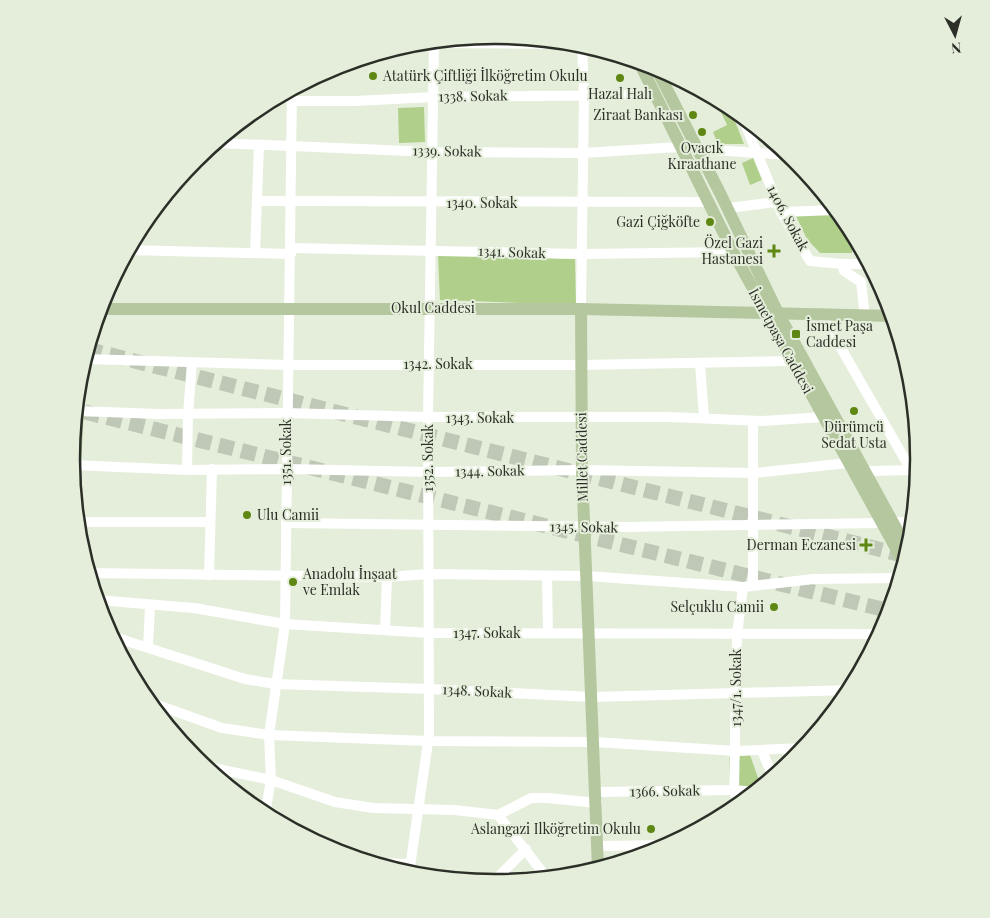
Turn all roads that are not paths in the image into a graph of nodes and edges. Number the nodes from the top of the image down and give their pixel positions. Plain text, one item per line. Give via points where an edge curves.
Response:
1 (434, 48) edge
2 (582, 53) edge
3 (642, 71) edge
4 (660, 78) edge
5 (584, 94) junction
6 (296, 95) edge
7 (654, 95) junction
8 (433, 96) junction
9 (290, 97) edge
10 (747, 129) edge
11 (225, 144) edge
12 (259, 145) junction
13 (291, 147) junction
14 (680, 147) junction
15 (698, 149) junction
16 (433, 152) junction
17 (583, 153) junction
18 (756, 154) junction
19 (777, 154) edge
20 (291, 200) junction
21 (257, 201) junction
22 (432, 202) junction
23 (708, 202) junction
24 (583, 203) junction
25 (779, 207) junction
26 (728, 208) junction
27 (827, 210) edge
28 (431, 249) junction
29 (136, 250) edge
30 (291, 251) junction
31 (733, 252) junction
32 (255, 253) junction
33 (582, 254) junction
34 (842, 264) junction
35 (862, 264) edge
36 (108, 308) edge
37 (290, 308) junction
38 (430, 309) junction
39 (581, 309) junction
40 (772, 313) junction
41 (822, 315) junction
42 (885, 316) edge
43 (865, 317) junction
44 (92, 359) edge
45 (792, 361) junction
46 (192, 363) junction
47 (429, 363) junction
48 (700, 364) junction
49 (289, 365) junction
50 (581, 365) junction
51 (83, 411) edge
52 (286, 413) junction
53 (188, 414) junction
54 (428, 417) junction
55 (823, 417) junction
56 (581, 418) junction
57 (704, 418) junction
58 (753, 421) junction
59 (848, 463) junction
60 (910, 463) edge
61 (80, 466) edge
62 (212, 469) junction
63 (287, 469) junction
64 (187, 470) junction
65 (582, 470) junction
66 (910, 470) edge
67 (866, 471) junction
68 (429, 472) junction
69 (755, 473) junction
70 (85, 522) edge
71 (210, 522) junction
72 (905, 522) edge
73 (286, 523) junction
74 (887, 523) junction
75 (754, 524) junction
76 (428, 525) junction
77 (584, 526) junction
78 (902, 542) edge
79 (899, 552) edge
80 (96, 572) edge
81 (428, 574) junction
82 (209, 575) junction
83 (286, 576) junction
84 (547, 576) junction
85 (586, 576) junction
86 (387, 577) junction
87 (892, 578) edge
88 (748, 586) junction
89 (105, 601) edge
90 (150, 606) junction
91 (285, 624) junction
92 (385, 630) junction
93 (429, 633) junction
94 (548, 633) junction
95 (589, 633) junction
96 (871, 634) edge
97 (737, 635) junction
98 (121, 639) edge
99 (148, 647) junction
100 (275, 684) junction
101 (429, 688) junction
102 (840, 690) edge
103 (736, 694) junction
104 (592, 697) junction
105 (162, 707) edge
106 (269, 735) junction
107 (428, 741) junction
108 (594, 742) junction
109 (793, 749) edge
110 (736, 751) junction
111 (762, 751) junction
112 (219, 769) edge
113 (770, 770) edge
114 (271, 780) junction
115 (734, 790) junction
116 (744, 791) edge
117 (736, 797) edge
118 (597, 798) junction
119 (266, 805) edge
120 (417, 810) junction
121 (498, 815) junction
122 (647, 845) edge
123 (598, 846) junction
124 (526, 849) junction
125 (598, 861) edge
126 (410, 865) edge
127 (542, 871) edge
128 (501, 874) edge

1 - 8 street, 1352. Sokak
2 - 5 street, Millet Caddesi
3 - 7 main road, İsmetpaşa Caddesi
4 - 15 main road, İsmetpaşa Caddesi
5 - 7 street, 1338. Sokak
5 - 8 street, 1338. Sokak
5 - 17 street, Millet Caddesi
6 - 8 street, 1338. Sokak via 355,101
7 - 14 main road, İsmetpaşa Caddesi
8 - 16 street, 1352. Sokak
9 - 13 street, 1351. Sokak
10 - 18 street, 1406. Sokak
11 - 12 street, 1339. Sokak
12 - 13 street, 1339. Sokak
12 - 21 street
13 - 16 street, 1339. Sokak
13 - 20 street, 1351. Sokak
14 - 17 street, 1339. Sokak
14 - 23 main road, İsmetpaşa Caddesi
15 - 18 street
15 - 26 main road, İsmetpaşa Caddesi
16 - 17 street, 1339. Sokak
16 - 22 street, 1352. Sokak
17 - 24 street, Millet Caddesi
18 - 19 street
18 - 25 street, 1406. Sokak
20 - 21 street, 1340. Sokak
20 - 22 street, 1340. Sokak
20 - 30 street, 1351. Sokak
21 - 32 street
22 - 24 street, 1340. Sokak
22 - 28 street, 1352. Sokak
23 - 24 street, 1340. Sokak
23 - 31 main road, İsmetpaşa Caddesi
24 - 33 street, Millet Caddesi
25 - 26 street
25 - 27 street
25 - 34 street, 1406. Sokak via 810,261
26 - 40 main road, İsmetpaşa Caddesi
28 - 30 street, 1341. Sokak
28 - 33 street, 1341. Sokak
28 - 38 street, 1352. Sokak
29 - 32 street, 1341. Sokak
30 - 32 street, 1341. Sokak
30 - 37 street, 1351. Sokak
31 - 33 street, 1341. Sokak
31 - 40 main road, İsmetpaşa Caddesi
33 - 39 street, Millet Caddesi
34 - 35 street
34 - 43 street via 844,271 861,282
36 - 37 main road, Okul Caddesi
37 - 38 main road, Okul Caddesi
37 - 49 street, 1351. Sokak
38 - 39 main road, Okul Caddesi
38 - 47 street, 1352. Sokak
39 - 40 main road, Okul Caddesi
39 - 50 main road, Millet Caddesi
40 - 41 main road, Okul Caddesi
40 - 45 main road, İsmetpaşa Caddesi
40 - 67 main road, İsmetpaşa Caddesi
41 - 43 main road, Okul Caddesi
41 - 60 street
42 - 43 main road, Okul Caddesi
44 - 46 street, 1342. Sokak
45 - 48 street, 1342. Sokak
45 - 55 main road, İsmetpaşa Caddesi
46 - 49 street, 1342. Sokak
46 - 53 street
47 - 49 street, 1342. Sokak
47 - 50 street, 1342. Sokak
47 - 54 street, 1352. Sokak
48 - 50 street, 1342. Sokak
48 - 57 street
49 - 52 street, 1351. Sokak
50 - 56 main road, Millet Caddesi
51 - 53 street, 1343. Sokak
52 - 53 street, 1343. Sokak
52 - 54 street, 1343. Sokak
52 - 63 street, 1351. Sokak
53 - 64 street
54 - 56 street, 1343. Sokak
54 - 68 street, 1352. Sokak
55 - 58 street, 1343. Sokak
55 - 59 main road, İsmetpaşa Caddesi
56 - 57 street, 1343. Sokak
56 - 65 main road, Millet Caddesi
57 - 58 street, 1343. Sokak
58 - 69 street, 1347/1. Sokak
59 - 69 street, 1344. Sokak
59 - 74 main road, İsmetpaşa Caddesi
61 - 64 street, 1344. Sokak
62 - 63 street, 1344. Sokak
62 - 64 street, 1344. Sokak
62 - 71 street
63 - 68 street, 1344. Sokak
63 - 73 street, 1351. Sokak
65 - 68 street, 1344. Sokak
65 - 69 street, 1344. Sokak
65 - 77 main road, Millet Caddesi
66 - 67 street
67 - 74 main road, İsmetpaşa Caddesi
68 - 76 street, 1352. Sokak
69 - 75 street, 1347/1. Sokak
70 - 71 street
71 - 82 street
72 - 74 street, 1345. Sokak
73 - 76 street, 1345. Sokak
73 - 83 street, 1351. Sokak
74 - 75 street, 1345. Sokak
74 - 78 main road, İsmetpaşa Caddesi
74 - 79 main road, İsmetpaşa Caddesi
75 - 77 street, 1345. Sokak
75 - 88 street, 1347/1. Sokak
76 - 77 street, 1345. Sokak
76 - 81 street, 1352. Sokak
77 - 85 main road, Millet Caddesi
80 - 82 street
81 - 84 street
81 - 86 street
81 - 93 street, 1352. Sokak
82 - 83 street
83 - 86 street
83 - 91 street, 1351. Sokak
84 - 85 street
84 - 94 street
85 - 88 street
85 - 95 main road, Millet Caddesi
86 - 92 street
87 - 88 street via 814,579
88 - 97 street, 1347/1. Sokak
89 - 90 street, 1347. Sokak
90 - 91 street, 1347. Sokak via 194,608
90 - 99 street
91 - 92 street, 1347. Sokak
91 - 100 street, 1351. Sokak
92 - 93 street, 1347. Sokak
93 - 94 street, 1347. Sokak
93 - 101 street, 1352. Sokak
94 - 95 street, 1347. Sokak
95 - 97 street, 1347. Sokak
95 - 104 main road, Millet Caddesi
96 - 97 street, 1347. Sokak
97 - 103 street, 1347/1. Sokak
98 - 99 street, 1348. Sokak
99 - 100 street, 1348. Sokak via 245,680
100 - 101 street, 1348. Sokak
100 - 106 street, 1351. Sokak
101 - 104 street, 1348. Sokak
101 - 107 street, 1352. Sokak
102 - 103 street, 1348. Sokak
103 - 104 street, 1348. Sokak
103 - 110 street, 1347/1. Sokak
104 - 108 main road, Millet Caddesi
105 - 106 street via 222,728
106 - 107 street
106 - 114 street, 1351. Sokak
107 - 108 street
107 - 120 street, 1352. Sokak
108 - 110 street
108 - 118 main road, Millet Caddesi
109 - 111 street
110 - 111 street
110 - 115 street, 1347/1. Sokak
111 - 113 street
112 - 114 street
114 - 119 street, 1351. Sokak
114 - 120 street via 335,802
115 - 116 street, 1366. Sokak
115 - 117 street, 1347/1. Sokak
115 - 118 street, 1366. Sokak
118 - 121 street, 1366. Sokak via 532,798
118 - 123 main road, Millet Caddesi
120 - 121 street
120 - 126 street, 1352. Sokak
121 - 124 street
122 - 123 street
123 - 125 main road, Millet Caddesi
124 - 127 street
124 - 128 street

